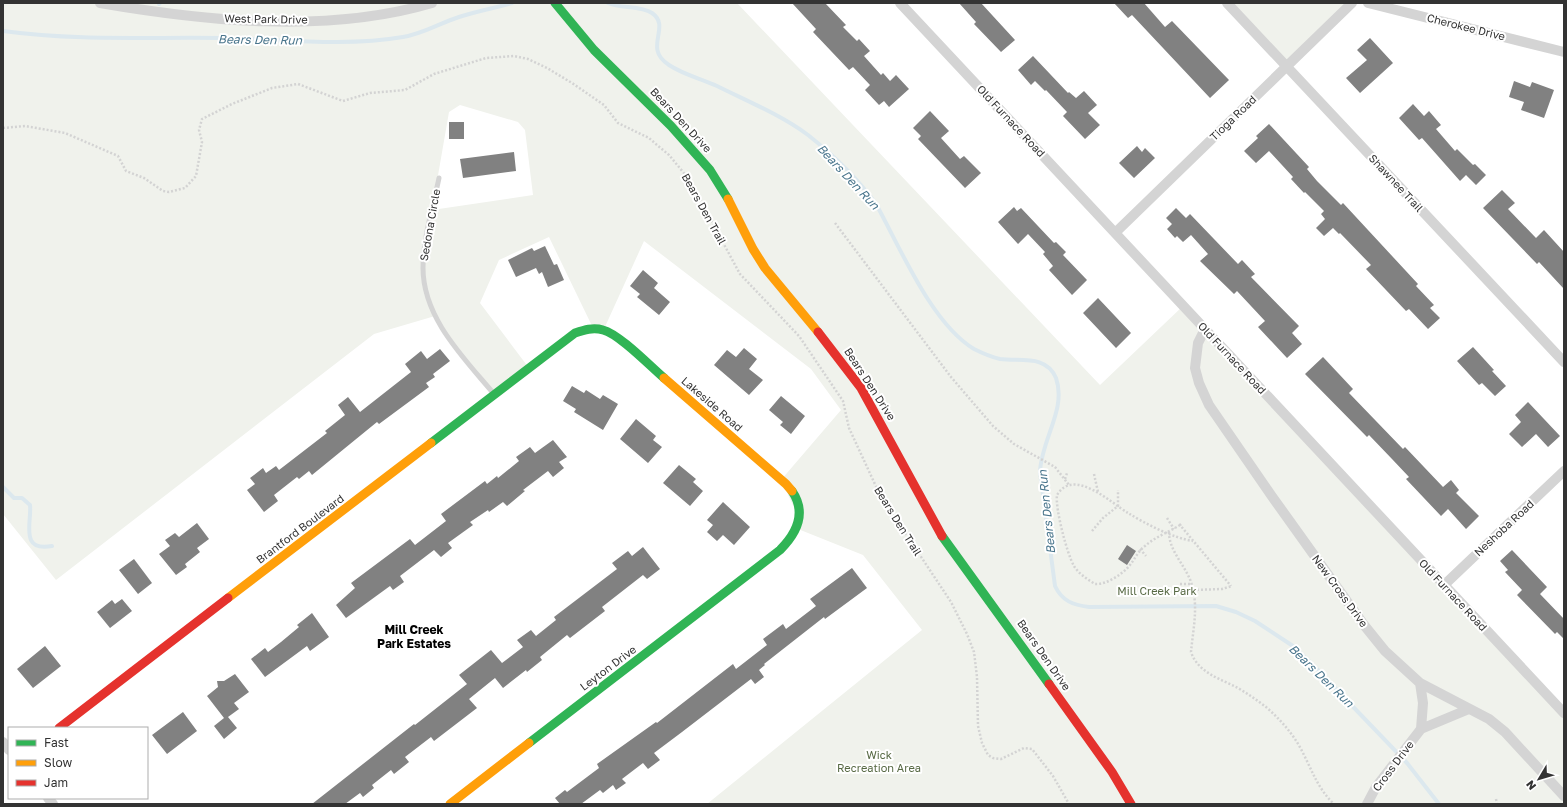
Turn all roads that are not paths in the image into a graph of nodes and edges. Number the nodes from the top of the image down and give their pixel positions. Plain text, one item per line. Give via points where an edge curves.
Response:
1 (100, 3) edge
2 (432, 3) edge
3 (555, 3) edge
4 (900, 3) edge
5 (1227, 3) edge
6 (1352, 3) edge
7 (1368, 3) edge
8 (1564, 52) edge
9 (1286, 66) junction
10 (439, 178) dead end
11 (1115, 233) junction
12 (1205, 329) junction
13 (555, 348) joint
14 (1564, 362) edge
15 (494, 394) junction
16 (1564, 471) edge
17 (780, 550) joint
18 (1444, 585) junction
19 (1420, 683) junction
20 (1469, 709) junction
21 (1564, 713) edge
22 (60, 727) edge
23 (1421, 729) junction
24 (1564, 796) edge
25 (450, 804) edge
26 (1131, 804) edge
27 (1367, 804) edge

1 - 2 street, West Park Drive via 190,16 272,21 337,20 390,13
3 - 26 street, Bears Den Drive via 607,63 671,126 710,170 765,268 832,348 861,388 936,527 1112,772
4 - 11 street, Old Furnace Road
5 - 9 street, Shawnee Trail
6 - 9 street, Tioga Road
7 - 8 street, Cherokee Drive
9 - 11 street, Tioga Road
9 - 14 street, Shawnee Trail
10 - 15 lane, Sedona Circle via 424,254 423,269 427,296 450,340
11 - 12 street, Old Furnace Road
12 - 18 street, Old Furnace Road
12 - 19 street, New Cross Drive via 1198,343 1195,368 1209,405 1364,625 1385,651
13 - 15 street, Brantford Boulevard
13 - 17 street, Lakeside Road via 575,333 586,329 604,329 612,333 786,484 798,501 800,520 791,540
15 - 22 street, Brantford Boulevard
16 - 18 street, Neshoba Road
17 - 25 street, Leyton Drive
18 - 21 street, Old Furnace Road
19 - 20 street, New Cross Drive
19 - 23 street
20 - 23 street, Cross Drive
20 - 24 street, New Cross Drive via 1505,732
23 - 27 street, Cross Drive via 1376,787

